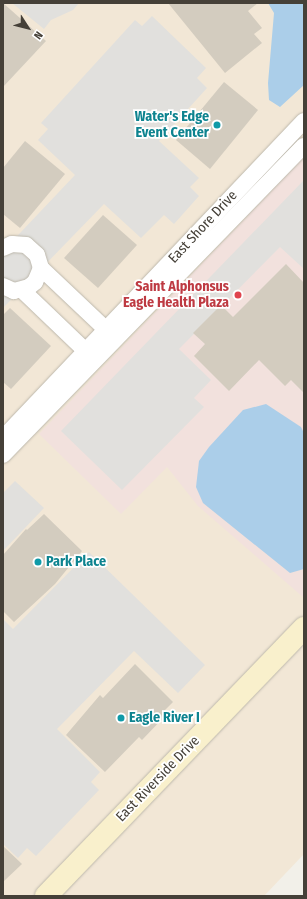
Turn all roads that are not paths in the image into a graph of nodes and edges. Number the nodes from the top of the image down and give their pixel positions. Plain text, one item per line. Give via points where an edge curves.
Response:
1 (304, 121) edge
2 (304, 146) edge
3 (3, 248) edge
4 (41, 268) junction
5 (3, 286) edge
6 (22, 290) junction
7 (111, 334) junction
8 (90, 355) junction
9 (3, 438) edge
10 (3, 455) edge
11 (304, 628) edge
12 (46, 896) edge

1 - 7 street, East Shore Drive
2 - 7 street, East Shore Drive
3 - 4 street via 12,244 26,245 37,254
4 - 6 street via 35,282
4 - 7 street
5 - 6 street via 14,291
6 - 8 street
7 - 8 street, East Shore Drive
8 - 9 street, East Shore Drive
8 - 10 street, East Shore Drive
11 - 12 street, East Riverside Drive

